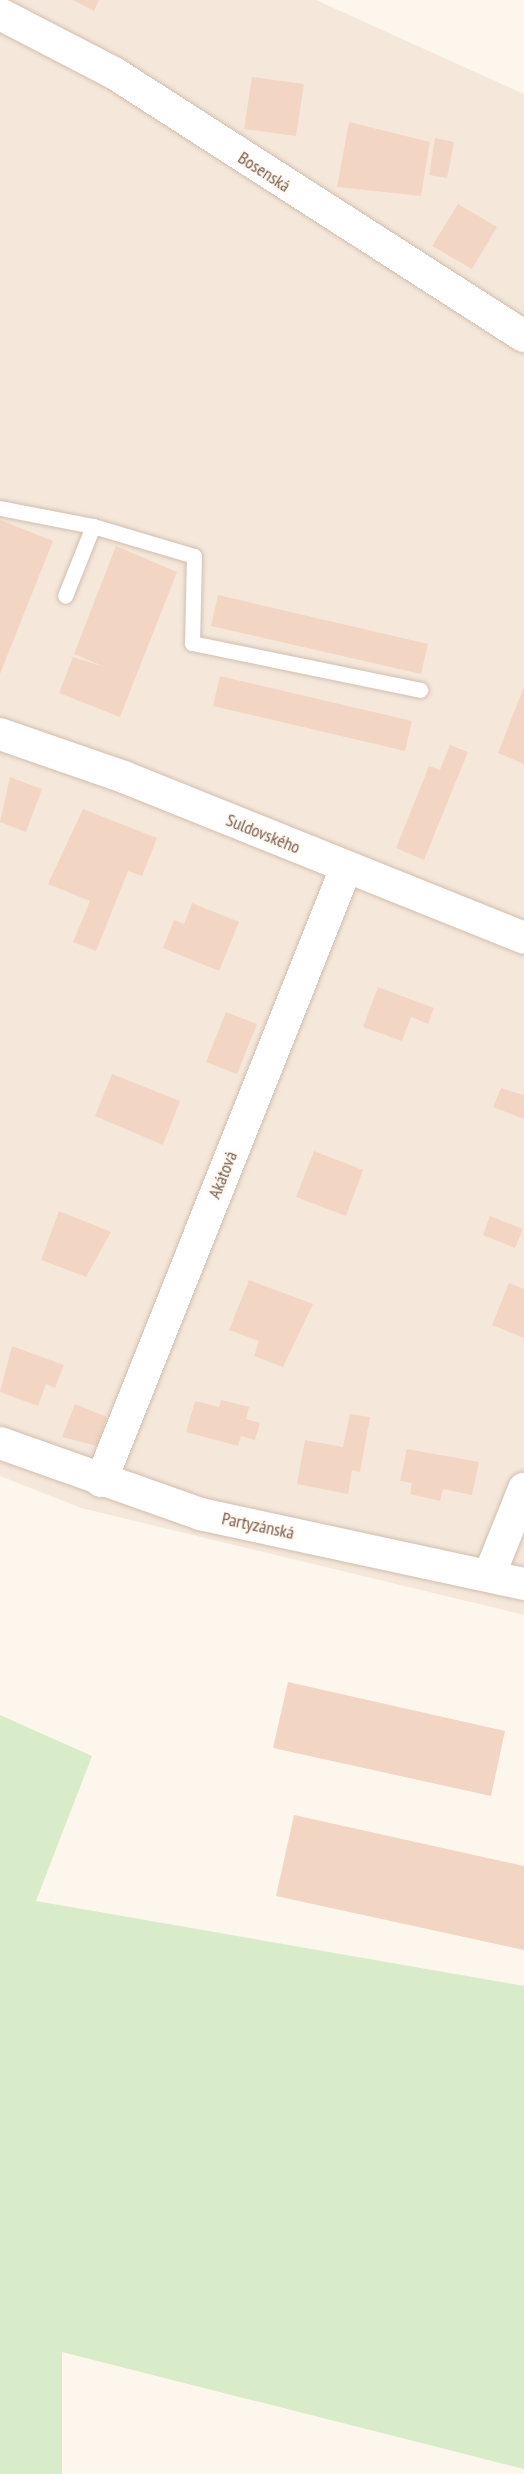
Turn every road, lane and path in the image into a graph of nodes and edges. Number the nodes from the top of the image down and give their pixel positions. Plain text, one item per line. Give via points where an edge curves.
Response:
1 (0, 14) edge
2 (524, 336) edge
3 (0, 508) edge
4 (93, 526) junction
5 (65, 596) dead end
6 (420, 690) dead end
7 (0, 734) edge
8 (346, 868) junction
9 (524, 938) edge
10 (0, 1443) edge
11 (101, 1481) junction
12 (524, 1489) edge
13 (489, 1576) junction
14 (524, 1584) edge

1 - 2 street, Bosenská via 114,73
3 - 4 lane
4 - 5 lane
4 - 6 lane via 194,556 192,643
7 - 8 street, Suldovského via 124,777
8 - 9 street, Suldovského
8 - 11 street, Akátová
10 - 11 street, Partyzánská
11 - 13 street, Partyzánská via 200,1514
12 - 13 street
13 - 14 street, Partyzánská

